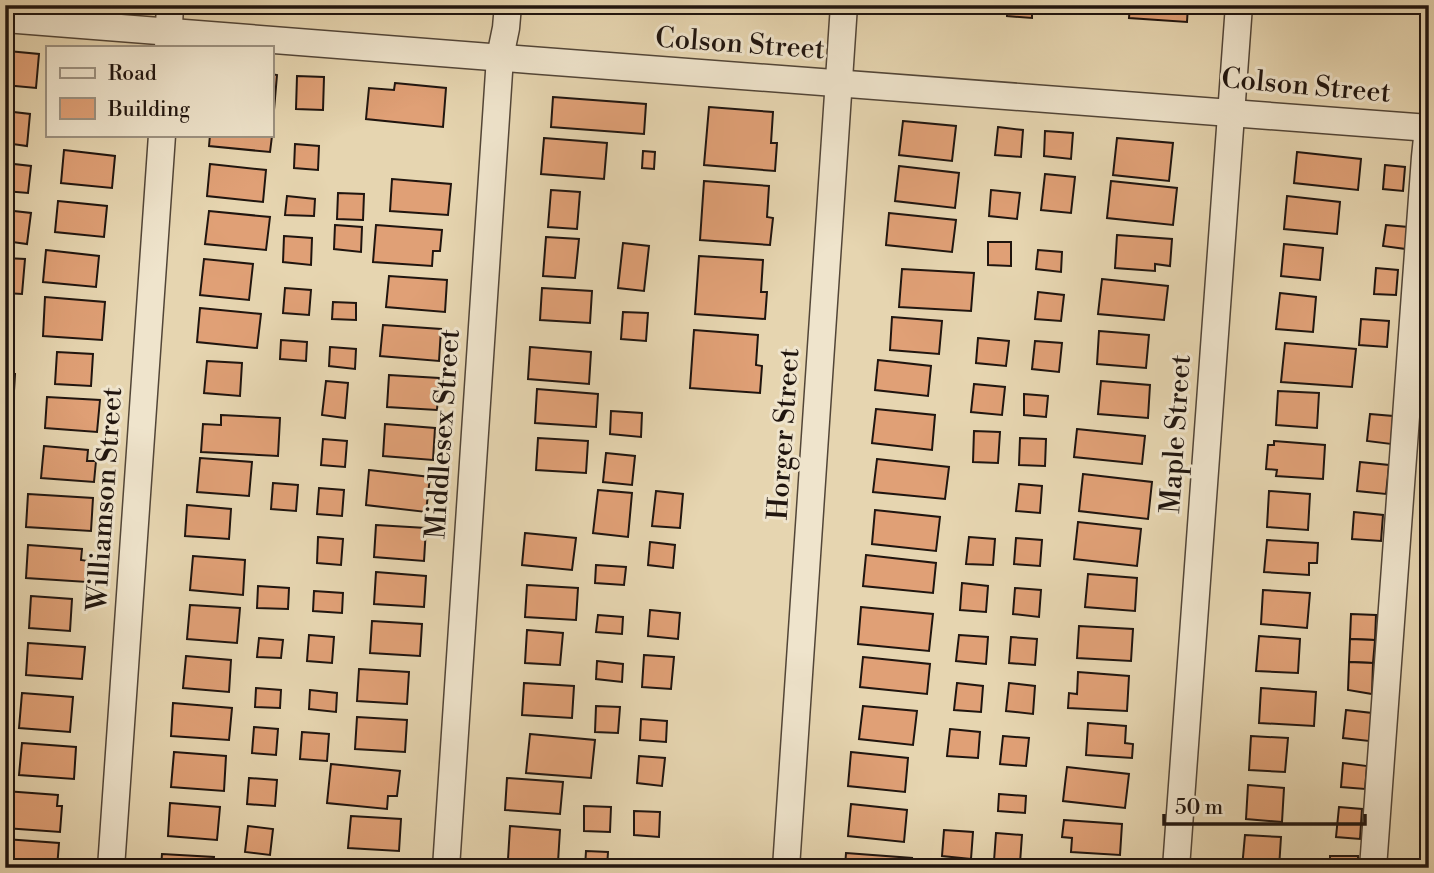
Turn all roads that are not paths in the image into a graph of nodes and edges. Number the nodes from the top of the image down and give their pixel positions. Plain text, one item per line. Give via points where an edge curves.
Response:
1 (508, 5) edge
2 (844, 5) edge
3 (1239, 5) edge
4 (5, 19) edge
5 (169, 28) edge
6 (500, 57) junction
7 (839, 83) junction
8 (1231, 112) junction
9 (1429, 128) edge
10 (162, 136) edge
11 (111, 868) edge
12 (446, 868) edge
13 (786, 868) edge
14 (1176, 868) edge
15 (1373, 868) edge

1 - 6 street, Middlesex Street
2 - 7 street, Horger Street
3 - 8 street, Maple Street
4 - 5 street, Colson Street
5 - 6 street, Colson Street
6 - 7 street, Colson Street
6 - 12 street, Middlesex Street
7 - 8 street, Colson Street
7 - 13 street, Horger Street
8 - 9 street, Colson Street
8 - 14 street, Maple Street
9 - 15 street
10 - 11 street, Williamson Street

